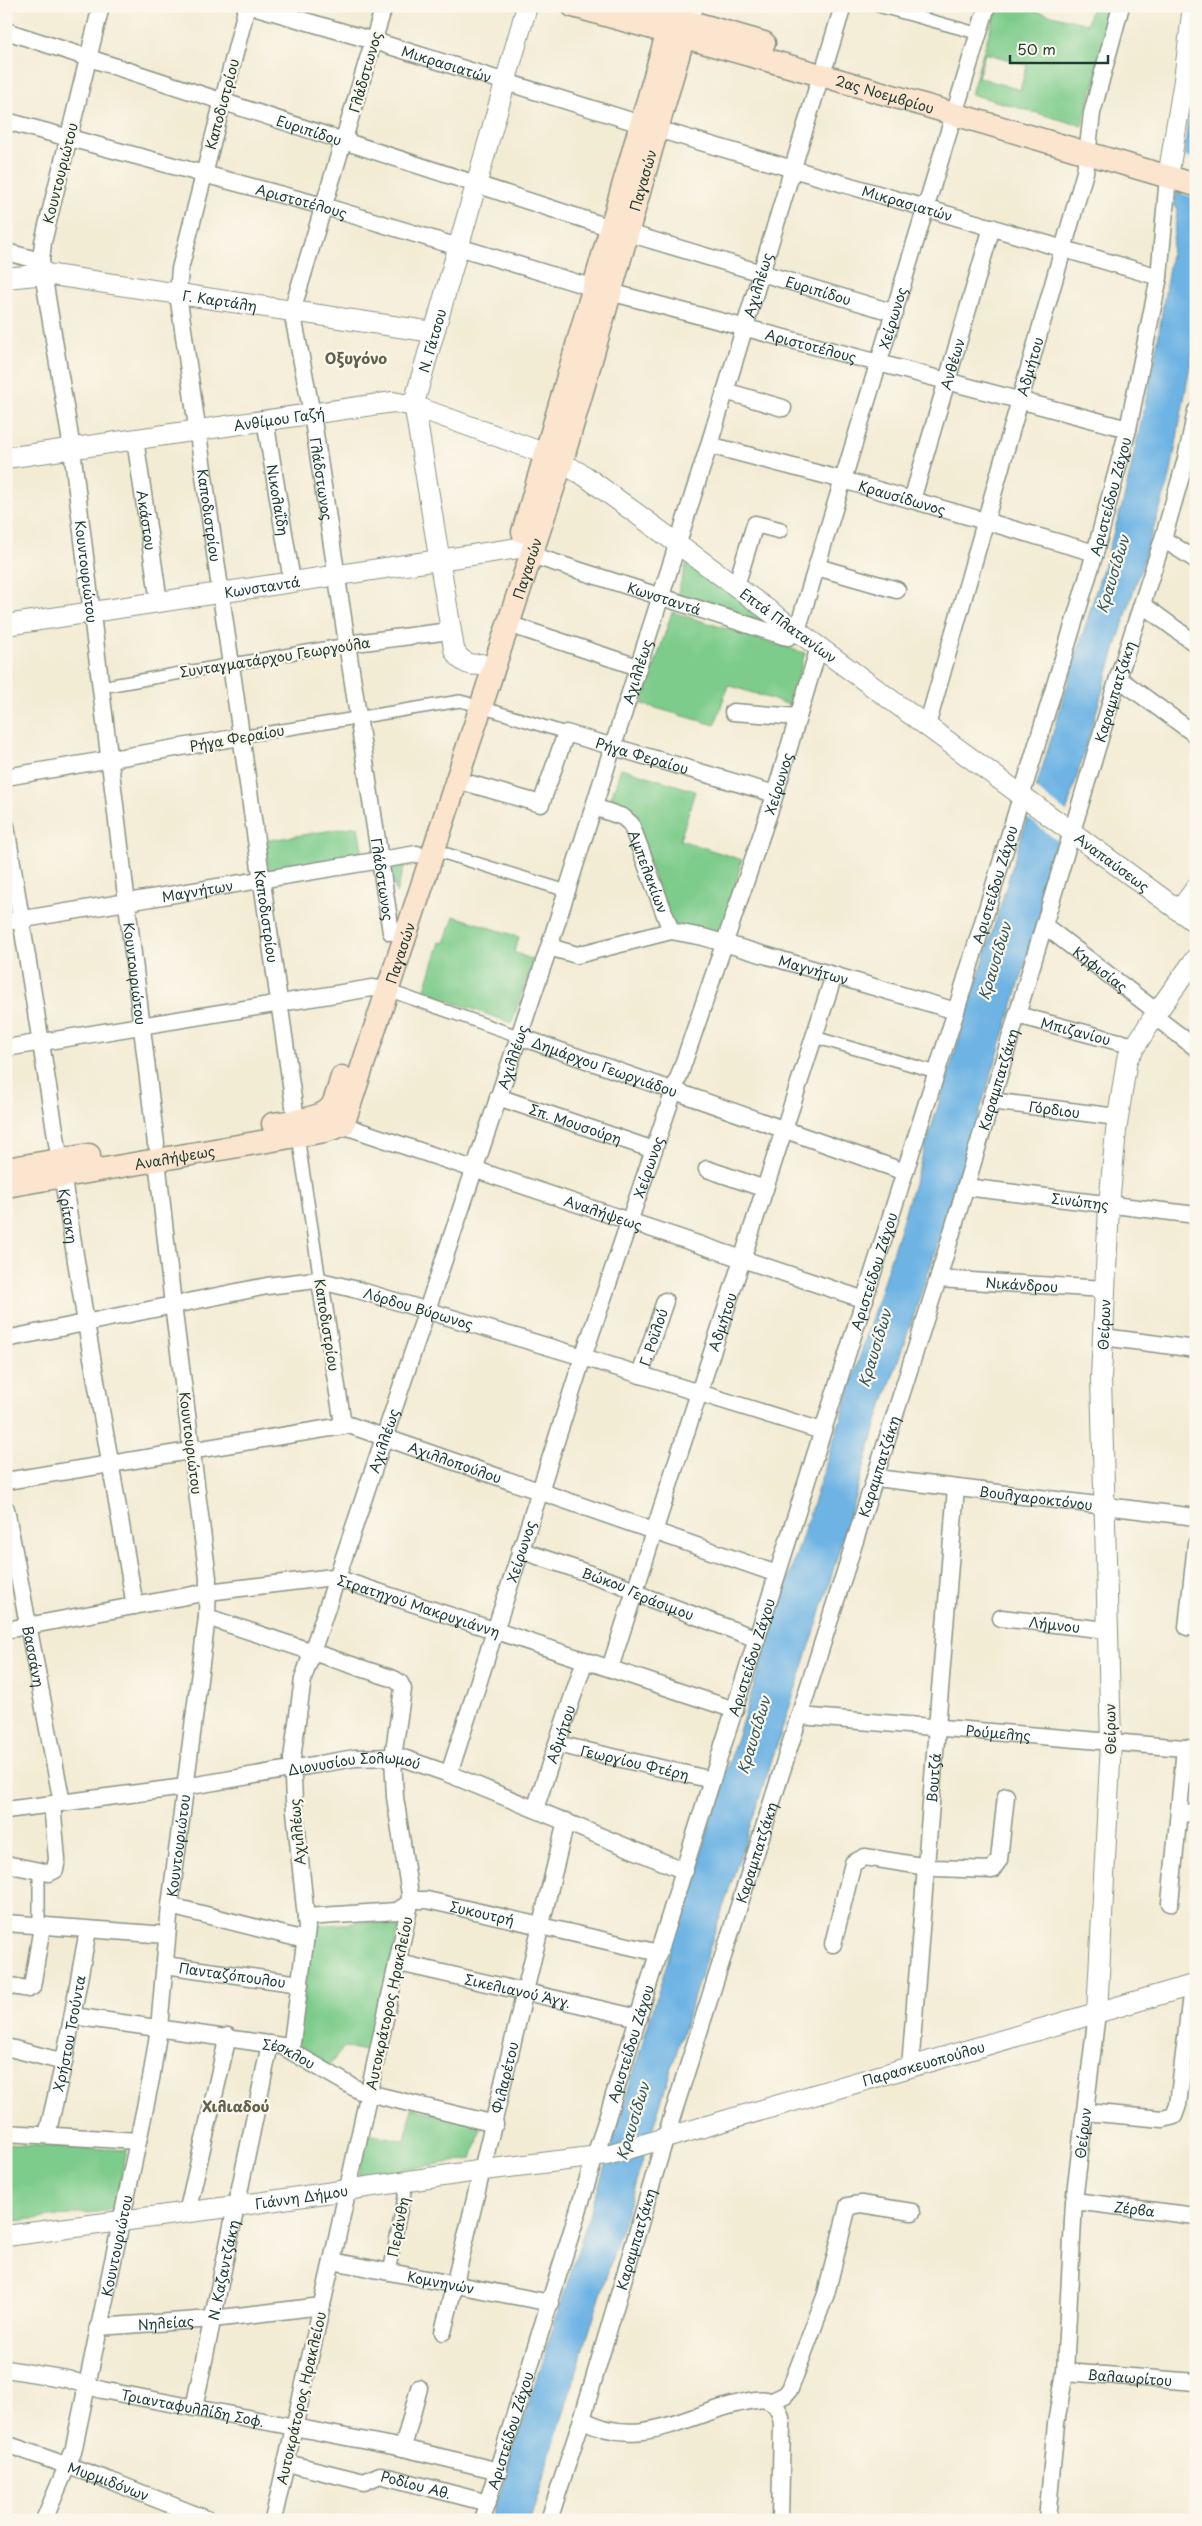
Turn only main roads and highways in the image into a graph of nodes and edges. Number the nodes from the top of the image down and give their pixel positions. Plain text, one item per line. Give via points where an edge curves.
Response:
1 (574, 6) edge
2 (635, 6) edge
3 (680, 20) edge
4 (1182, 174) edge
5 (525, 552) junction
6 (474, 705) junction
7 (419, 857) junction
8 (380, 989) junction
9 (303, 1124) junction
10 (342, 1124) joint
11 (63, 1168) junction
12 (6, 1170) edge
13 (6, 1186) edge

1 - 3 main road, 2ας Νοεμβρίου
2 - 3 main road, 2ας Νοεμβρίου
3 - 4 main road, 2ας Νοεμβρίου via 824,68
3 - 5 main road, Παγασών
5 - 6 main road, Παγασών via 508,624
5 - 6 main road, Παγασών via 481,664
6 - 7 main road, Παγασών
6 - 7 main road, Παγασών via 457,780
7 - 8 main road, Παγασών
7 - 8 main road, Παγασών via 391,932
8 - 9 main road, Παγασών via 333,1104
8 - 10 main road, Παγασών
9 - 10 main road, Αναλήψεως via 331,1130
9 - 11 main road, Αναλήψεως
11 - 12 main road, Αναλήψεως
11 - 13 main road, Αναλήψεως

